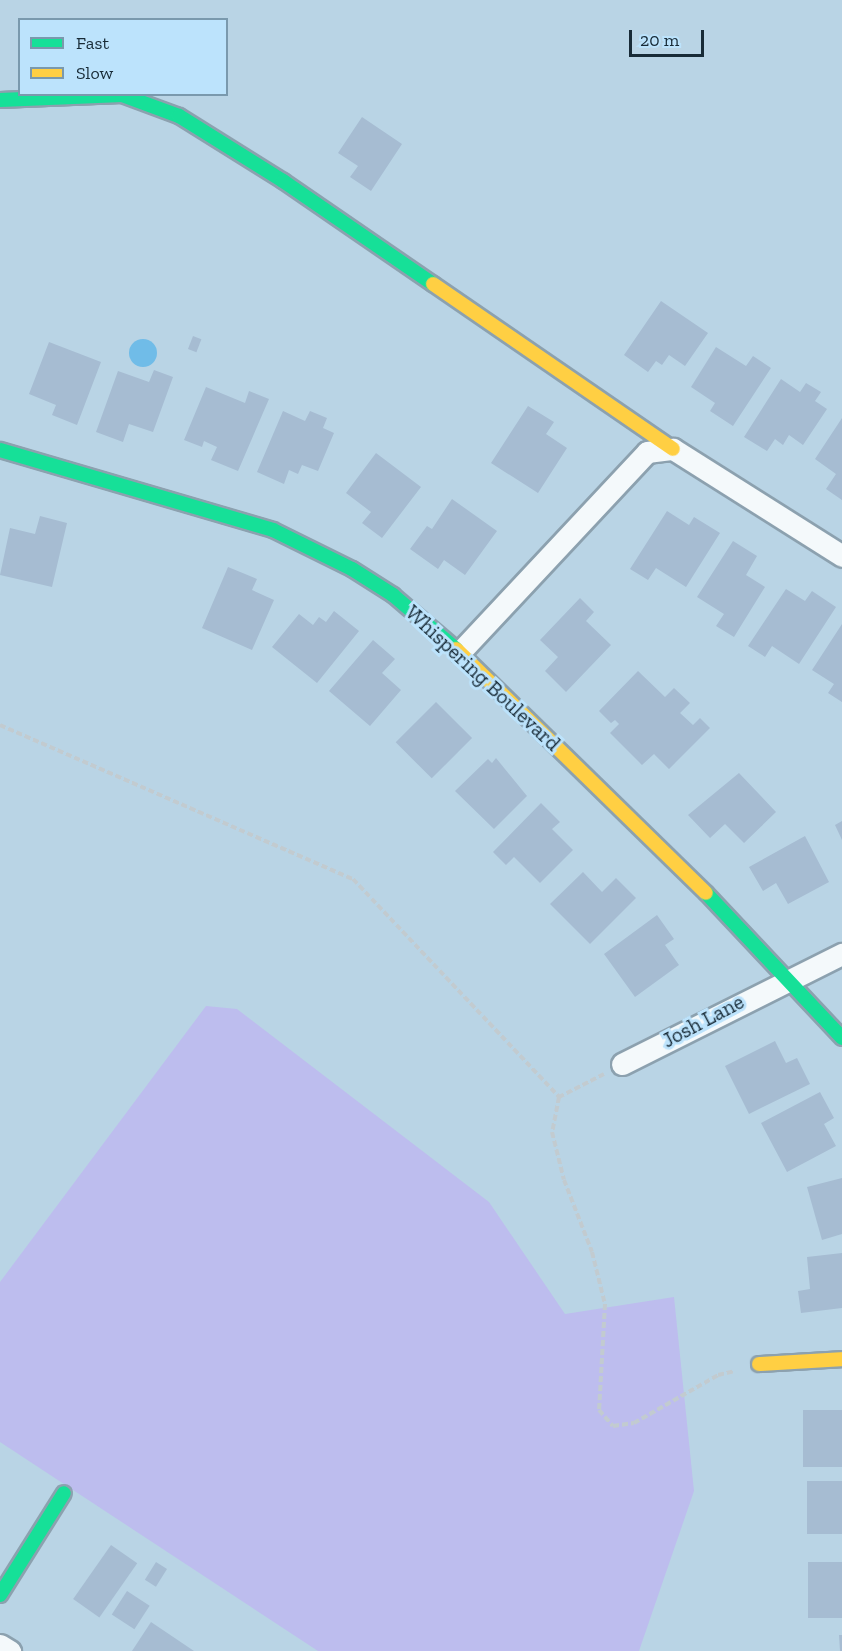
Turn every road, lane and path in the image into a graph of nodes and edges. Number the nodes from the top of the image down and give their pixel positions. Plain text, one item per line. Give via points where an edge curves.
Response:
1 (98, 96) edge
2 (125, 96) edge
3 (0, 100) edge
4 (674, 449) junction
5 (0, 450) edge
6 (842, 556) edge
7 (460, 652) junction
8 (0, 724) edge
9 (842, 954) edge
10 (785, 981) junction
11 (842, 1038) edge
12 (622, 1064) joint
13 (560, 1097) junction
14 (842, 1359) edge
15 (759, 1364) joint
16 (64, 1493) dead end
17 (0, 1595) edge
18 (0, 1645) edge
19 (10, 1651) edge

1 - 3 street
2 - 4 street via 179,116 283,181
4 - 6 street
4 - 7 street via 647,452
5 - 7 street, Whispering Boulevard via 273,530 352,569 393,595
7 - 10 street, Whispering Boulevard via 681,867
8 - 13 path via 353,879
9 - 10 street, Josh Lane
10 - 11 street, Whispering Boulevard
10 - 12 street, Josh Lane
12 - 13 path
13 - 15 path via 552,1132 605,1304 599,1410 613,1426 634,1423 718,1376
14 - 15 street
16 - 17 street
18 - 19 street

